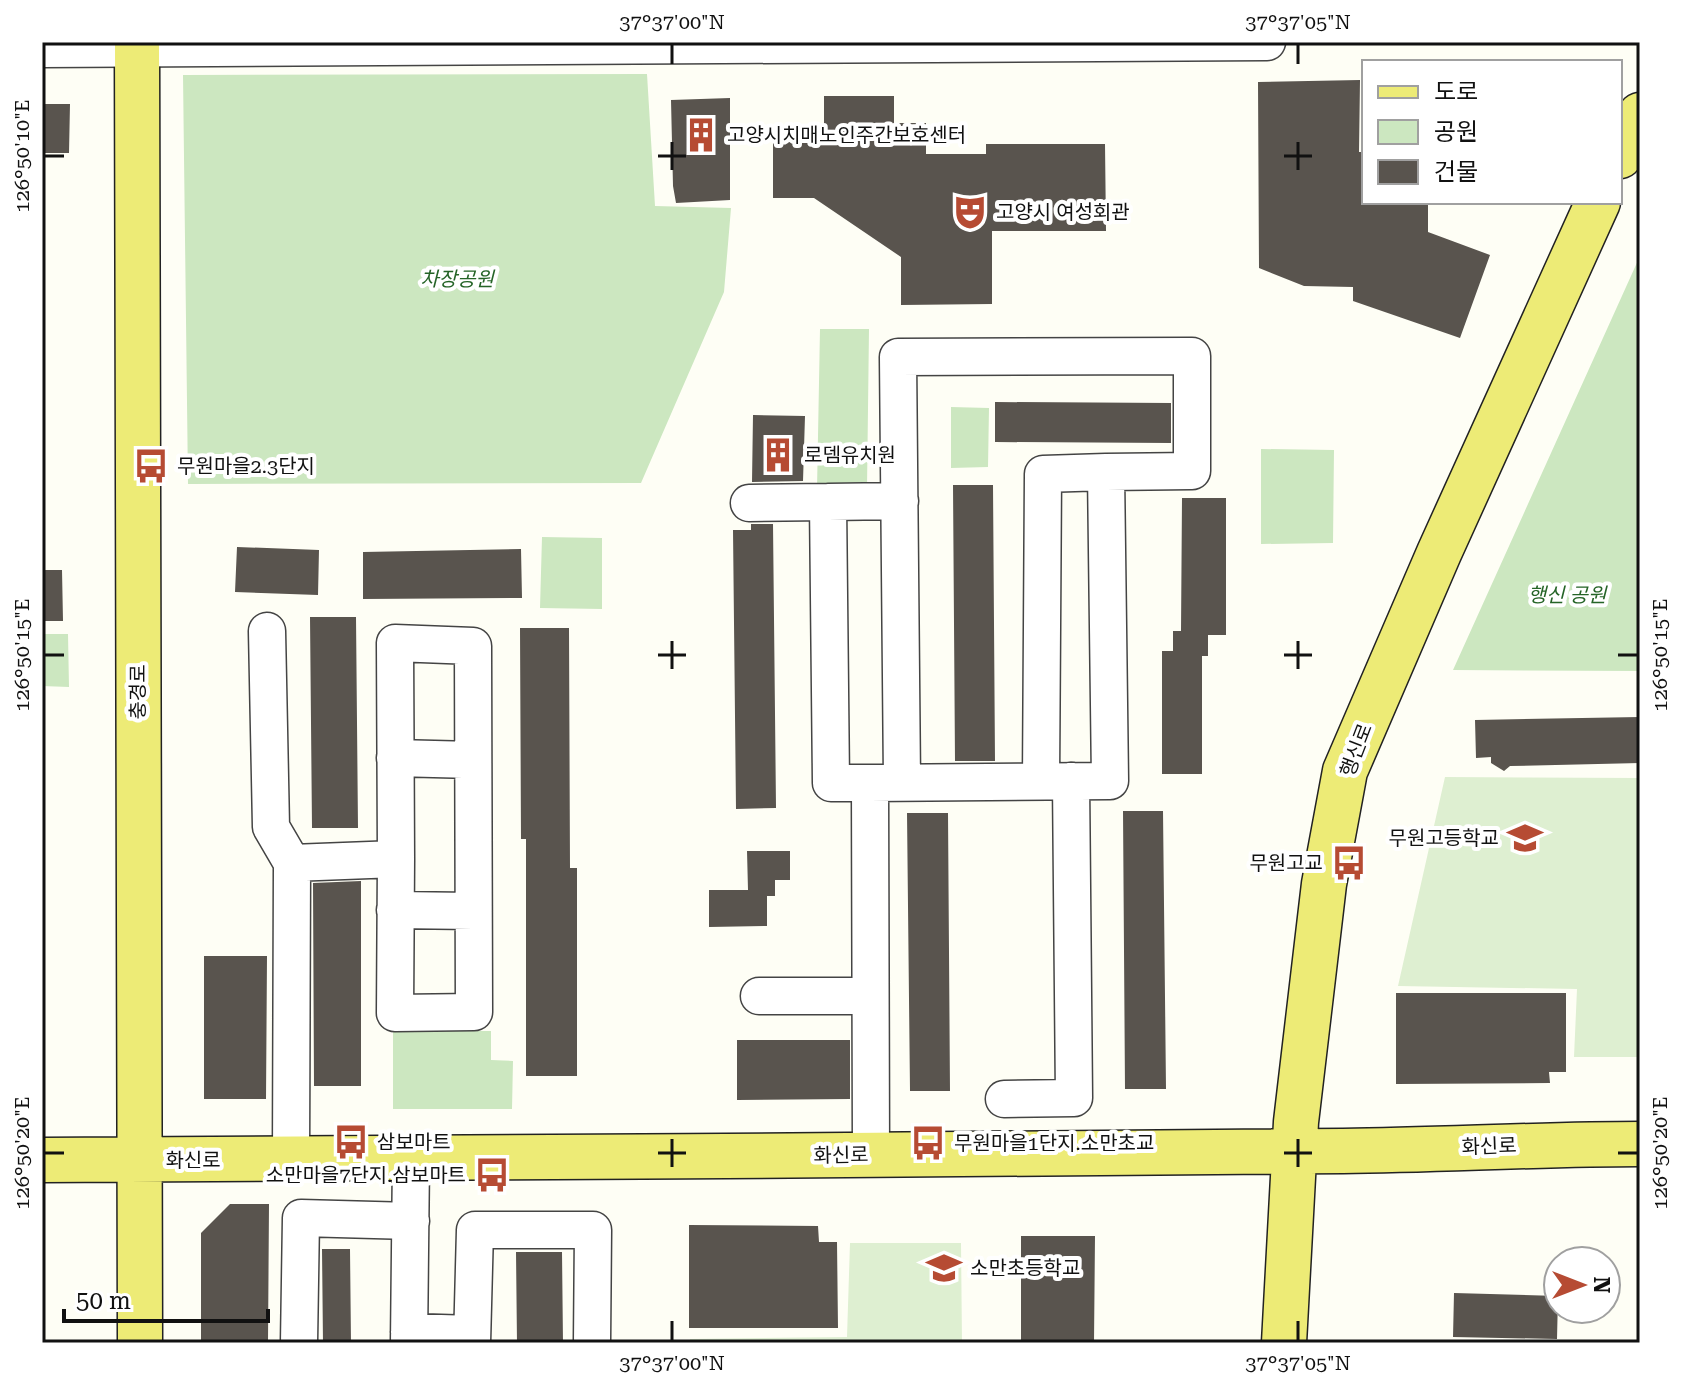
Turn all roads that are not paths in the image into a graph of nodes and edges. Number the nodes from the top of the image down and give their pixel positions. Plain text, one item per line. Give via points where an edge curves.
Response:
1 (1103, 42) edge
2 (1267, 42) edge
3 (923, 43) edge
4 (137, 45) edge
5 (337, 45) edge
6 (42, 49) edge
7 (1640, 115) edge
8 (1622, 152) edge
9 (1597, 204) edge
10 (1106, 472) junction
11 (900, 501) junction
12 (828, 502) junction
13 (749, 503) dead end
14 (267, 631) dead end
15 (395, 758) junction
16 (473, 760) junction
17 (1056, 781) junction
18 (886, 783) junction
19 (396, 859) junction
20 (292, 863) junction
21 (395, 910) junction
22 (473, 911) junction
23 (759, 996) dead end
24 (870, 996) junction
25 (1004, 1099) dead end
26 (1640, 1144) edge
27 (1293, 1151) junction
28 (871, 1154) junction
29 (291, 1159) junction
30 (411, 1159) junction
31 (42, 1160) edge
32 (139, 1160) junction
33 (411, 1221) junction
34 (409, 1338) edge
35 (472, 1338) edge
36 (140, 1343) edge
37 (299, 1343) edge
38 (592, 1343) edge
39 (1284, 1343) edge

1 - 2 street
1 - 3 street
3 - 5 street
4 - 5 street
4 - 6 street
4 - 32 main road, 충경로
7 - 8 main road
9 - 27 main road, 행신로 via 1345,771 1324,884
10 - 11 street via 1192,471 1192,356 898,357
10 - 17 street via 1110,781
10 - 17 street via 1043,474
11 - 12 street
11 - 18 street
12 - 13 street
12 - 18 street via 831,783
14 - 20 street via 271,827
15 - 16 street
15 - 16 street via 395,643 473,646
15 - 19 street
16 - 22 street
17 - 18 street
17 - 25 street via 1074,1098
18 - 24 street
19 - 20 street
19 - 21 street
20 - 29 street
21 - 22 street
21 - 22 street via 395,1013 474,1012
23 - 24 street
24 - 28 street
26 - 27 main road, 화신로
27 - 28 main road, 화신로
27 - 39 main road, 행신로
28 - 30 main road, 화신로
29 - 30 main road, 화신로
29 - 32 main road, 화신로
30 - 33 street
31 - 32 main road, 화신로
32 - 36 main road, 충경로
33 - 34 street
33 - 37 street via 301,1218
34 - 35 street
35 - 38 street via 475,1230 593,1230

